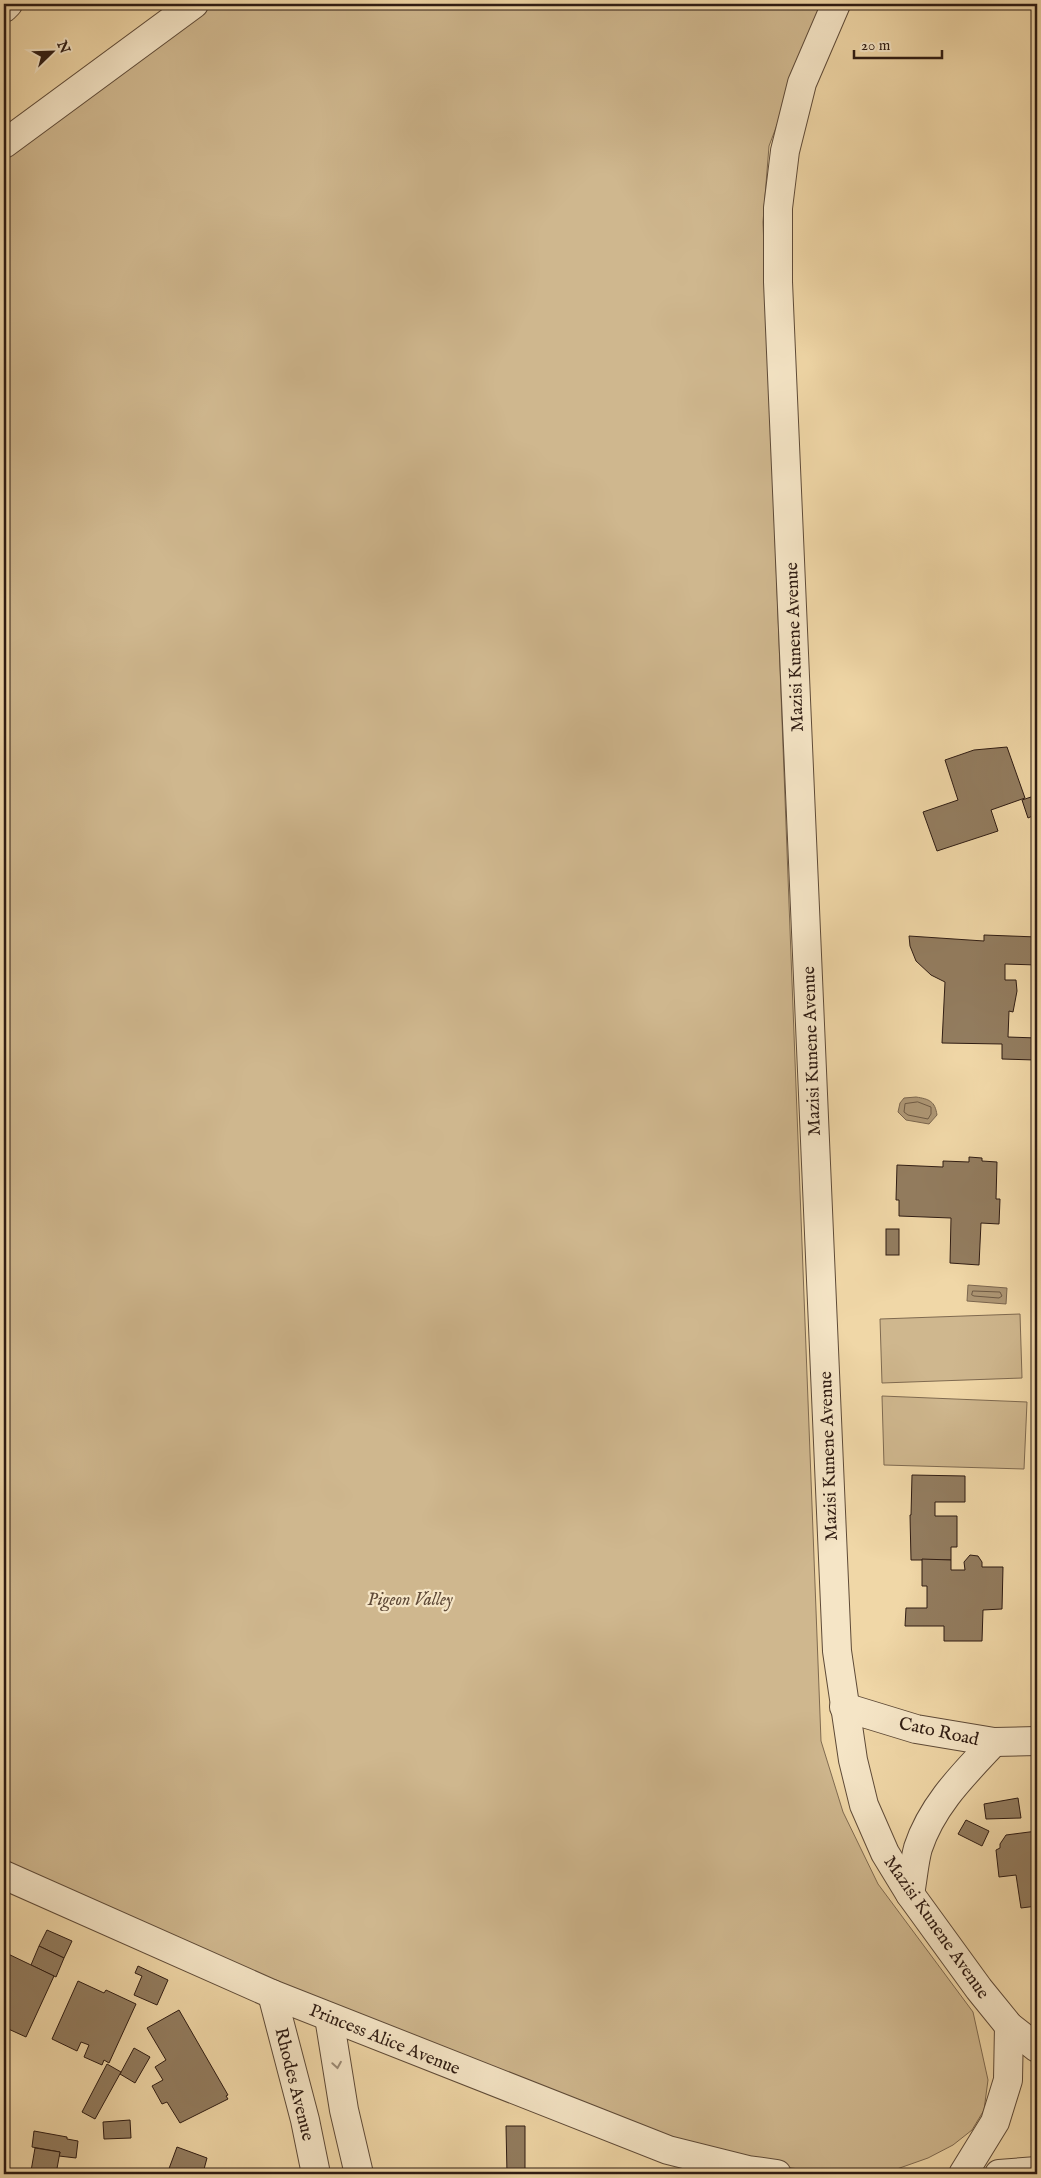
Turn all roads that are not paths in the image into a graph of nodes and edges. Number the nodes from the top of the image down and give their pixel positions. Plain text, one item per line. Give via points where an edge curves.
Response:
1 (8, 4) edge
2 (194, 4) edge
3 (836, 4) edge
4 (4, 8) edge
5 (164, 13) edge
6 (4, 144) edge
7 (844, 1707) junction
8 (1037, 1741) edge
9 (994, 1742) junction
10 (4, 1875) edge
11 (910, 1894) junction
12 (272, 1994) junction
13 (329, 2017) junction
14 (1009, 2026) junction
15 (1037, 2048) edge
16 (1037, 2171) edge
17 (316, 2174) edge
18 (359, 2174) edge
19 (777, 2174) edge
20 (963, 2174) edge
21 (999, 2174) edge

1 - 4 street
2 - 5 street
3 - 7 street, Mazisi Kunene Avenue via 802,83 786,151 778,208 778,282 837,1651
5 - 6 street
7 - 9 street, Cato Road via 916,1729
7 - 11 street, Mazisi Kunene Avenue via 864,1805 885,1853
8 - 9 street, Cato Road
9 - 11 street via 960,1778 933,1814 918,1849
10 - 12 street, Princess Alice Avenue
11 - 14 street, Mazisi Kunene Avenue
12 - 13 street, Princess Alice Avenue
12 - 17 street, Rhodes Avenue
13 -> 18 street via 344,2110
13 - 19 street, Princess Alice Avenue via 668,2150
14 - 15 street, Mazisi Kunene Avenue
14 - 20 street via 1008,2080 995,2122
16 - 21 street

